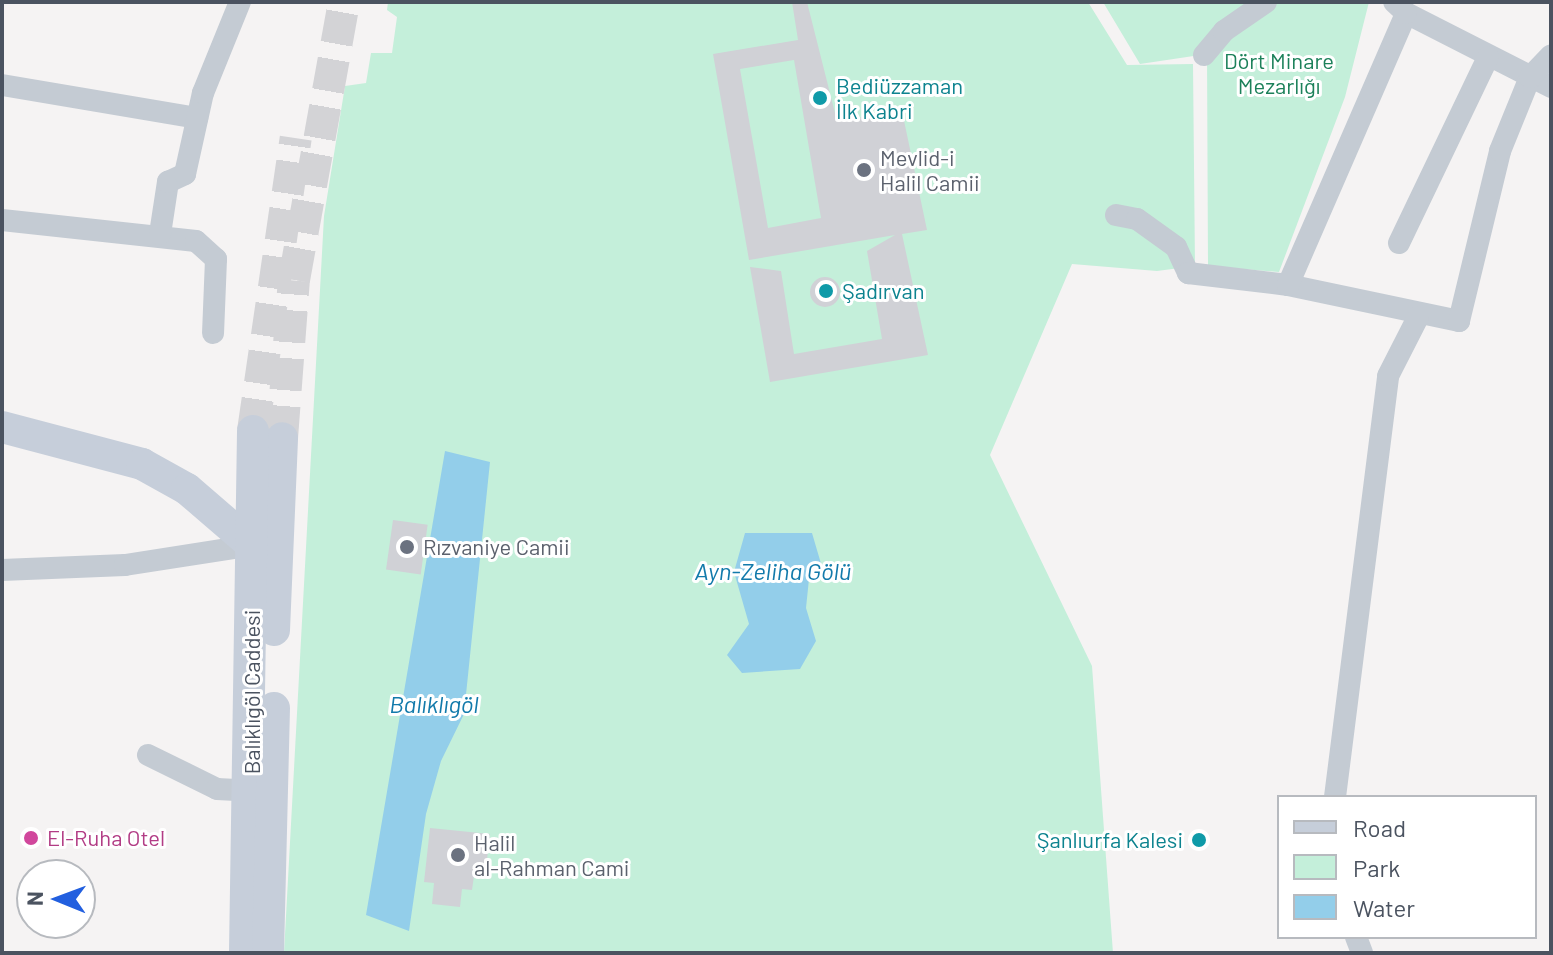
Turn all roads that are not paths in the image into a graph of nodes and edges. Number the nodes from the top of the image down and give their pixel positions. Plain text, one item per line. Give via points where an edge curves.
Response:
1 (240, 2) edge
2 (1266, 2) edge
3 (1400, 7) edge
4 (1204, 55) dead end
5 (1551, 55) edge
6 (1488, 57) junction
7 (1530, 77) junction
8 (2, 85) edge
9 (1551, 87) edge
10 (197, 118) junction
11 (1116, 215) dead end
12 (2, 220) edge
13 (160, 234) junction
14 (1399, 243) dead end
15 (1288, 285) junction
16 (1418, 317) junction
17 (213, 333) dead end
18 (2, 427) edge
19 (252, 545) junction
20 (2, 570) edge
21 (148, 755) dead end
22 (251, 791) junction
23 (1335, 795) edge
24 (245, 953) edge
25 (268, 953) edge

1 - 10 street
2 - 4 street via 1224,31
3 - 6 street
3 - 15 street
5 - 7 street
6 - 7 street
6 - 14 street
7 - 9 street
7 - 16 street via 1500,151 1459,321
8 - 10 street
10 - 13 street via 185,174 168,182
11 - 15 street via 1137,219 1176,247 1188,273
12 - 13 street
13 - 17 street via 196,241 216,259
15 - 16 street
16 - 23 street via 1388,376
18 - 19 main road via 142,464 187,489
19 - 20 street via 125,565
19 - 22 main road, Balıklıgöl Caddesi
19 - 25 main road, Balıklıgöl Caddesi via 267,434
21 - 22 street via 217,789
22 - 24 main road, Balıklıgöl Caddesi

